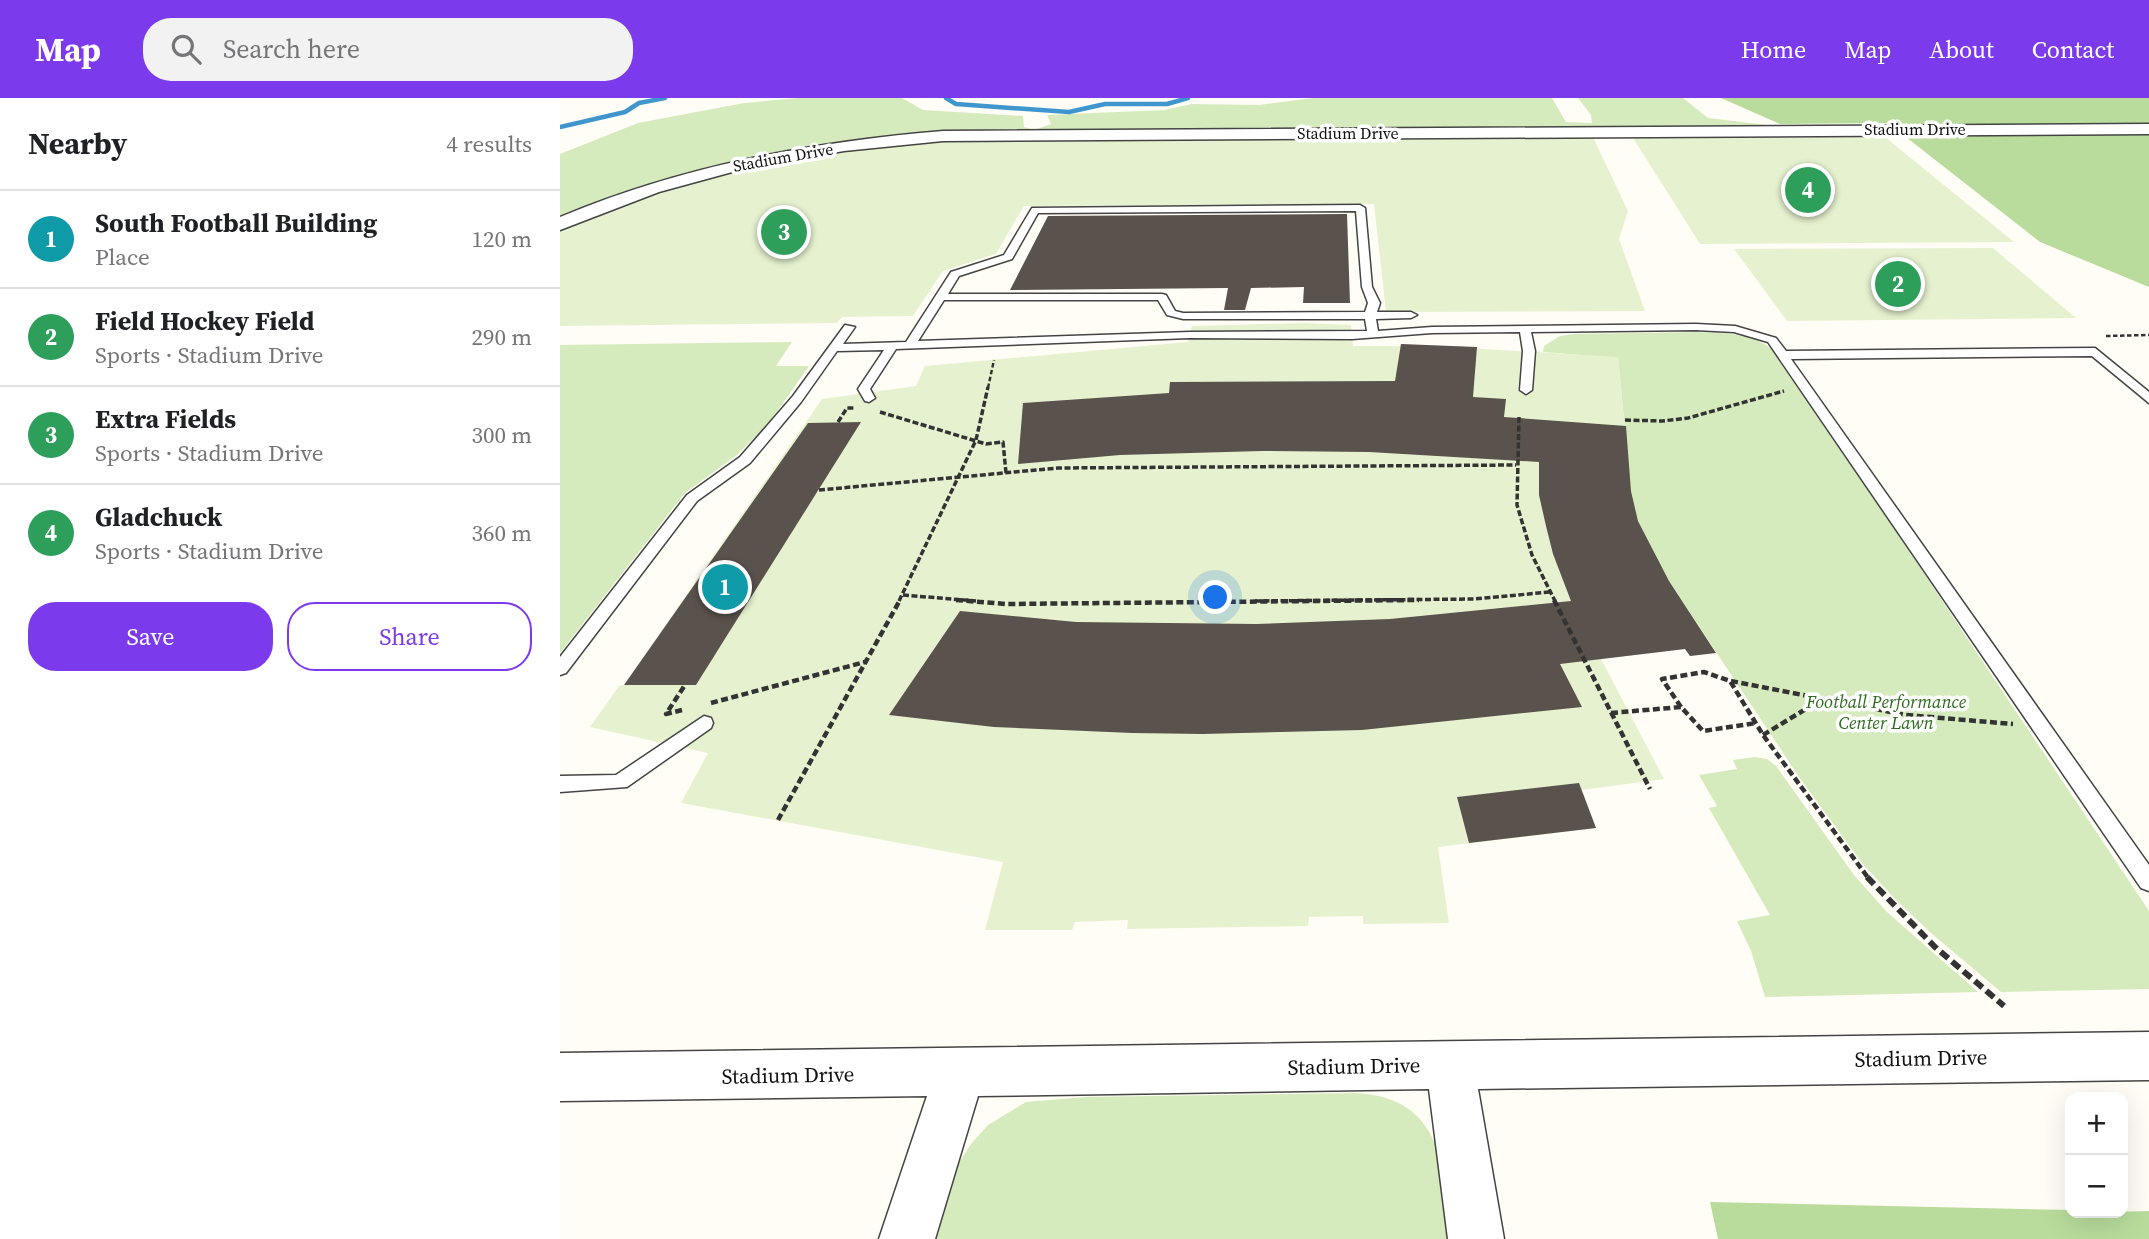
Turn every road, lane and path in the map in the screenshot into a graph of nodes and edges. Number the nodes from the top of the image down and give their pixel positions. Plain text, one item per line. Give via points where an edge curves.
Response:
1 (2149, 129) edge
2 (560, 224) edge
3 (940, 297) junction
4 (1370, 315) junction
5 (1410, 315) dead end
6 (849, 327) dead end
7 (1525, 330) junction
8 (1373, 334) junction
9 (894, 344) junction
10 (910, 344) junction
11 (834, 348) junction
12 (1785, 355) junction
13 (994, 360) dead end
14 (1807, 387) junction
15 (1526, 390) dead end
16 (2149, 398) edge
17 (869, 403) joint
18 (858, 408) dead end
19 (1519, 417) dead end
20 (1625, 420) dead end
21 (838, 422) dead end
22 (976, 440) junction
23 (1516, 465) junction
24 (1006, 473) junction
25 (958, 478) junction
26 (819, 490) dead end
27 (1550, 592) junction
28 (903, 595) junction
29 (866, 662) junction
30 (560, 669) edge
31 (1730, 681) junction
32 (685, 685) dead end
33 (1820, 701) junction
34 (1681, 707) junction
35 (701, 711) junction
36 (1611, 713) junction
37 (1756, 723) junction
38 (2041, 724) junction
39 (1763, 735) junction
40 (560, 784) edge
41 (1650, 789) dead end
42 (778, 820) dead end
43 (2149, 882) edge
44 (2004, 1006) dead end
45 (2149, 1056) edge
46 (1450, 1065) junction
47 (960, 1073) junction
48 (560, 1077) edge
49 (907, 1239) edge
50 (1476, 1239) edge

1 - 2 street, Stadium Drive via 931,137 832,147 743,163 648,190
3 - 4 lane via 1162,297 1171,313 1183,316
3 - 4 lane via 955,274 1009,257 1035,209 1360,208 1367,287 1374,303
3 - 10 lane
4 - 5 lane
4 - 8 lane
6 - 11 lane
7 - 8 lane
7 - 12 lane via 1720,328 1772,340
7 - 15 lane via 1529,351
8 - 10 lane
9 - 10 lane
9 - 11 lane
9 - 17 lane via 864,389
11 - 30 lane via 745,460 692,498
12 - 14 lane
12 - 16 lane via 2095,352
13 - 22 path
14 - 20 path via 1674,420
14 - 38 lane
17 - 22 path
18 - 21 path via 847,408
19 - 23 path
22 - 24 path via 1003,442
22 - 25 path
23 - 24 path via 1058,468
23 - 27 path via 1517,505 1532,555
24 - 25 path
25 - 26 path
25 - 28 path
27 - 28 path via 1474,599 1006,604
27 - 36 path
28 - 29 path
29 - 35 path
29 - 42 path
31 - 33 path
31 - 34 path via 1704,672 1662,679
31 - 37 path
32 - 35 path via 666,714
33 - 38 path via 1937,721
33 - 39 path
34 - 36 path
34 - 37 path via 1703,731
35 - 40 lane via 620,782
36 - 41 path
37 - 39 path
38 - 43 lane
39 - 44 path via 1862,872 1935,947
45 - 46 street, Stadium Drive
46 - 47 street, Stadium Drive
46 - 50 street
47 - 48 street, Stadium Drive
47 - 49 street

